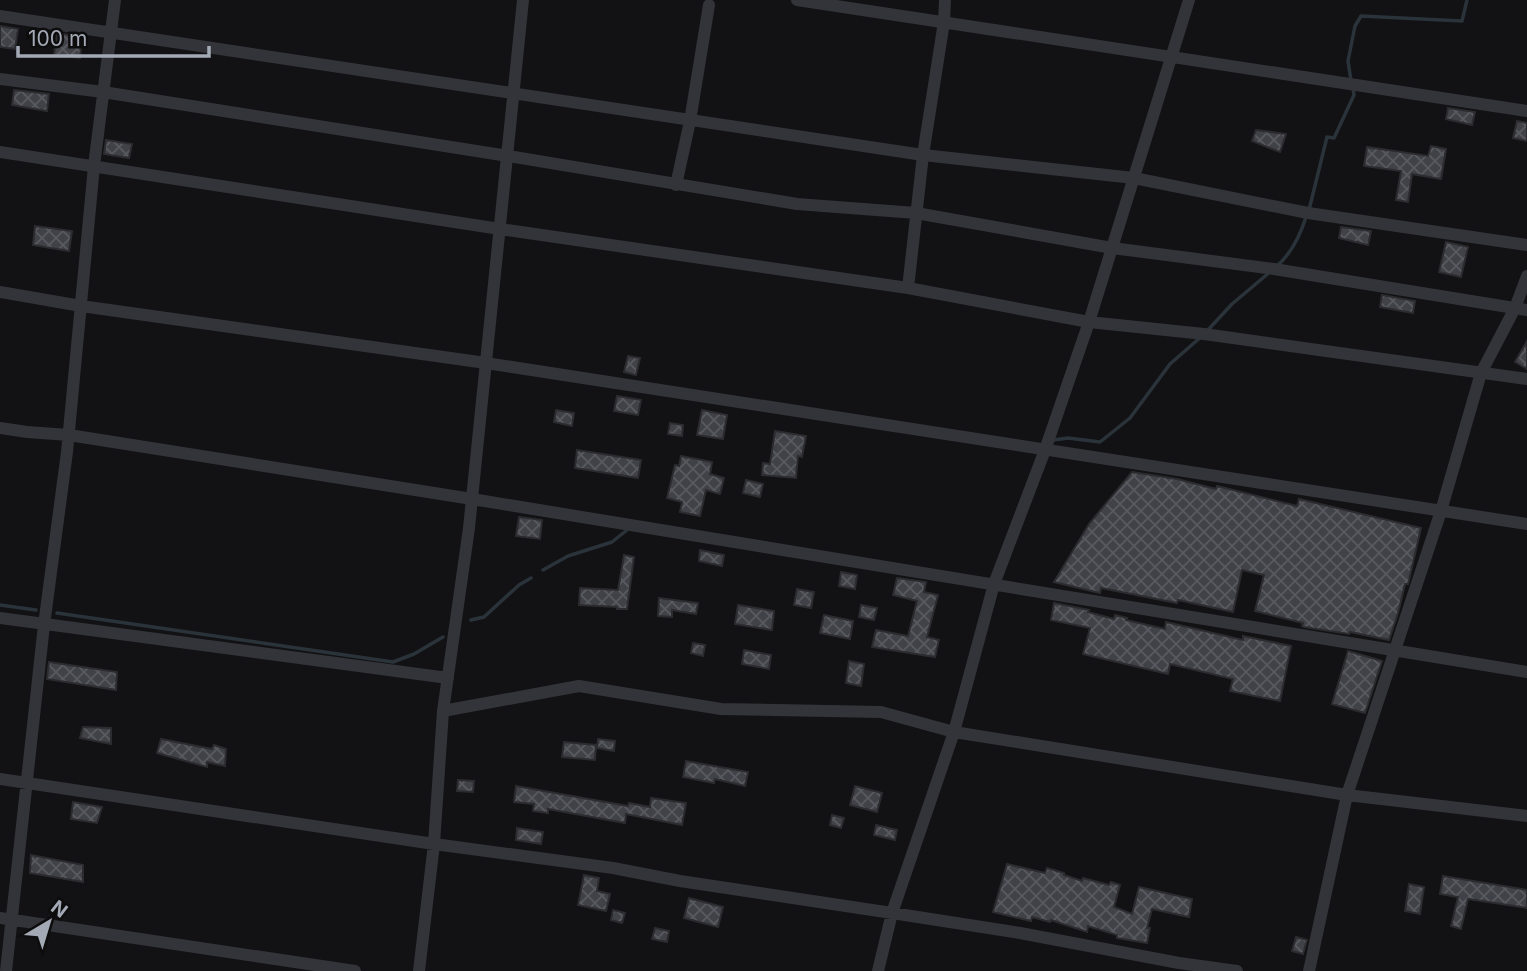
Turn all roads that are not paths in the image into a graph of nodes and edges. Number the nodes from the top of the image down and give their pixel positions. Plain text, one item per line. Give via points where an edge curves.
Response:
1 (115, 0) edge
2 (523, 0) edge
3 (797, 0) edge
4 (945, 0) edge
5 (1189, 0) edge
6 (709, 5) dead end
7 (0, 16) edge
8 (944, 22) junction
9 (111, 32) junction
10 (1172, 57) junction
11 (0, 79) edge
12 (103, 92) junction
13 (514, 94) junction
14 (1527, 111) edge
15 (690, 121) junction
16 (0, 152) edge
17 (923, 155) junction
18 (508, 156) junction
19 (94, 166) junction
20 (1134, 178) junction
21 (676, 185) junction
22 (916, 213) junction
23 (500, 229) junction
24 (1527, 245) edge
25 (1112, 248) junction
26 (1527, 276) edge
27 (908, 288) junction
28 (0, 292) edge
29 (81, 306) junction
30 (1521, 309) edge
31 (1089, 322) junction
32 (486, 363) junction
33 (1481, 373) junction
34 (1527, 379) edge
35 (0, 428) edge
36 (69, 435) junction
37 (1045, 450) junction
38 (472, 499) junction
39 (1441, 511) junction
40 (1527, 524) edge
41 (994, 584) junction
42 (0, 618) edge
43 (44, 625) junction
44 (1396, 650) junction
45 (1527, 672) edge
46 (448, 678) junction
47 (443, 711) junction
48 (954, 732) junction
49 (0, 779) edge
50 (28, 783) junction
51 (1347, 795) junction
52 (1527, 817) edge
53 (434, 844) junction
54 (892, 913) junction
55 (6, 919) edge
56 (6, 971) edge
57 (355, 971) edge
58 (419, 971) edge
59 (878, 971) edge
60 (1237, 971) edge
61 (1309, 971) edge

1 - 9 street
2 - 13 street
3 - 8 street
4 - 8 street
5 - 10 street
6 - 15 street
7 - 9 street
8 - 10 street
8 - 17 street
9 - 12 street
9 - 13 street
10 - 14 street
10 - 20 street
11 - 12 street
12 - 18 street
12 - 19 street
13 - 15 street
13 - 18 street
15 - 17 street
15 - 21 street
16 - 19 street
17 - 20 street
17 - 22 street
18 - 21 street
18 - 23 street
19 - 23 street
19 - 29 street
20 - 24 street via 1308,213
20 - 25 street
21 - 22 street via 797,204
22 - 25 street
22 - 27 street
23 - 27 street
23 - 32 street
25 - 30 street
25 - 31 street
26 - 30 street
27 - 31 street
28 - 29 street
29 - 32 street
29 - 36 street
30 - 33 street
31 - 33 street
31 - 37 street
32 - 37 street
32 - 38 street
33 - 34 street
33 - 39 street
35 - 36 street
36 - 38 street
36 - 43 street
37 - 39 street
37 - 41 street
38 - 41 street
38 - 46 street
39 - 40 street
39 - 44 street
41 - 44 street
41 - 48 street
42 - 43 street
43 - 46 street
43 - 50 street
44 - 45 street
44 - 51 street
46 - 47 street
47 - 48 street via 579,686 721,709 881,712
47 - 53 street
48 - 51 street
48 - 54 street
49 - 50 street
50 - 53 street
50 - 55 street
51 - 52 street
51 - 61 street
53 - 54 street
53 - 58 street
54 - 59 street
54 - 60 street
55 - 56 street
55 - 57 street

